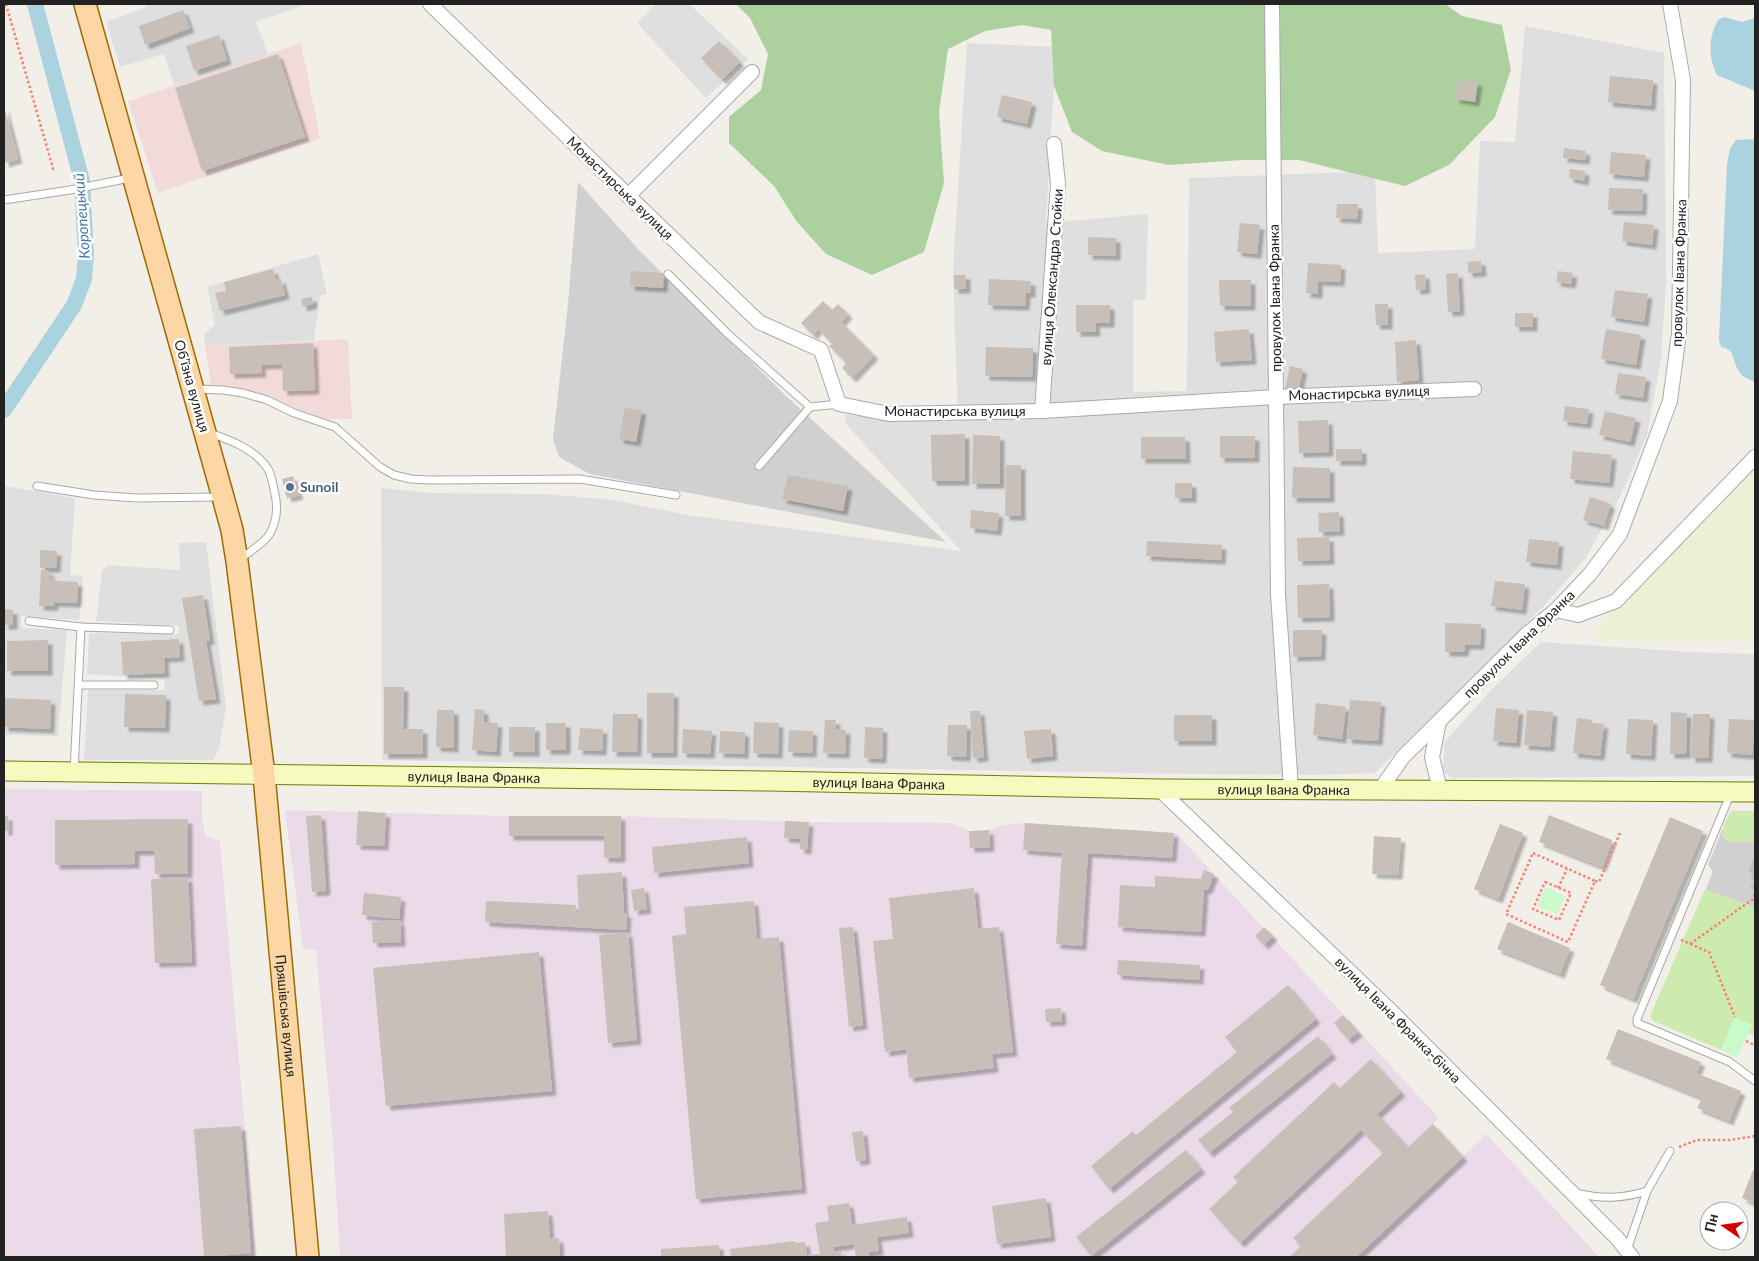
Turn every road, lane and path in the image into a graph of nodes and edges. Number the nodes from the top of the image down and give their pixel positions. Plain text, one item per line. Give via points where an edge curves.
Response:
1 (6, 4) edge
2 (84, 4) edge
3 (430, 4) edge
4 (1272, 4) edge
5 (1670, 4) edge
6 (752, 72) dead end
7 (1054, 144) dead end
8 (54, 172) dead end
9 (133, 177) junction
10 (628, 196) junction
11 (4, 200) edge
12 (668, 274) dead end
13 (192, 389) junction
14 (1474, 389) dead end
15 (1276, 397) junction
16 (839, 404) junction
17 (810, 407) junction
18 (1042, 411) junction
19 (204, 430) junction
20 (1755, 457) edge
21 (759, 466) dead end
22 (37, 486) dead end
23 (676, 495) dead end
24 (223, 497) junction
25 (237, 561) junction
26 (1556, 610) junction
27 (29, 621) dead end
28 (81, 627) junction
29 (170, 630) dead end
30 (79, 685) junction
31 (154, 685) dead end
32 (1439, 722) junction
33 (4, 771) edge
34 (74, 772) junction
35 (264, 774) junction
36 (1159, 789) junction
37 (1291, 790) junction
38 (1380, 790) junction
39 (1440, 790) junction
40 (1731, 792) junction
41 (1755, 792) edge
42 (1620, 833) dead end
43 (1567, 868) junction
44 (1595, 881) junction
45 (1558, 888) junction
46 (1755, 893) edge
47 (1671, 936) junction
48 (1690, 944) junction
49 (1735, 1017) dead end
50 (1746, 1041) dead end
51 (1755, 1045) edge
52 (1755, 1081) edge
53 (1755, 1136) edge
54 (1670, 1151) joint
55 (1648, 1191) junction
56 (1570, 1192) junction
57 (1629, 1254) edge
58 (308, 1257) edge

1 - 8 path
2 - 9 main road, Обʼїзна вулиця
3 - 10 street, Монастирська вулиця
4 - 15 street, провулок Івана Франка
5 - 26 street, провулок Івана Франка via 1683,80 1679,333 1670,401 1620,534 1590,574
6 - 10 street
7 - 18 street, вулиця Олександра Стойки via 1058,184
9 - 11 lane
9 - 13 main road, Обʼїзна вулиця
10 - 16 street, Монастирська вулиця via 759,322 821,350
12 - 17 lane via 728,334
13 - 19 main road, Обʼїзна вулиця
13 - 23 lane via 223,390 267,400 335,427 380,467 411,479 580,479
14 - 15 street, Монастирська вулиця
15 - 18 street, Монастирська вулиця
15 - 37 street, провулок Івана Франка via 1278,594
16 - 17 lane
16 - 18 street, Монастирська вулиця via 889,414
17 - 21 lane
19 - 24 main road, Обʼїзна вулиця
19 - 25 lane via 248,450 268,468 272,480 278,506 275,520 268,536
20 - 26 street via 1616,601 1578,615
22 - 24 lane via 136,498
24 - 25 main road, Обʼїзна вулиця
25 - 35 main road, Обʼїзна вулиця
26 - 32 street, провулок Івана Франка via 1527,634
27 - 28 lane
28 - 29 lane
28 - 30 lane
30 - 31 lane
30 - 34 lane
32 - 38 street, провулок Івана Франка via 1403,757
32 - 39 street via 1432,757
33 - 34 street, вулиця Івана Франка
34 - 35 street, вулиця Івана Франка
35 - 36 street, вулиця Івана Франка
35 - 58 main road, Пряшівська вулиця
36 - 37 street, вулиця Івана Франка
36 - 56 street, вулиця Івана Франка-бічна via 1390,1010
37 - 38 street, вулиця Івана Франка
38 - 39 street, вулиця Івана Франка
39 - 40 street, вулиця Івана Франка
40 - 41 street, вулиця Івана Франка
40 - 47 lane
42 - 44 path via 1599,882
43 - 44 path
43 - 44 path via 1534,854 1506,914 1568,942
43 - 45 path
45 - 45 path via 1571,893 1559,920 1533,909 1545,882
46 - 48 path via 1753,899
47 - 48 path
47 - 52 lane via 1637,1023 1730,1062
48 - 49 path via 1709,952
50 - 51 path
53 - 54 path via 1697,1140
54 - 55 lane
55 - 56 lane via 1627,1197 1595,1198
55 - 57 lane
56 - 57 street, вулиця Івана Франка-бічна

